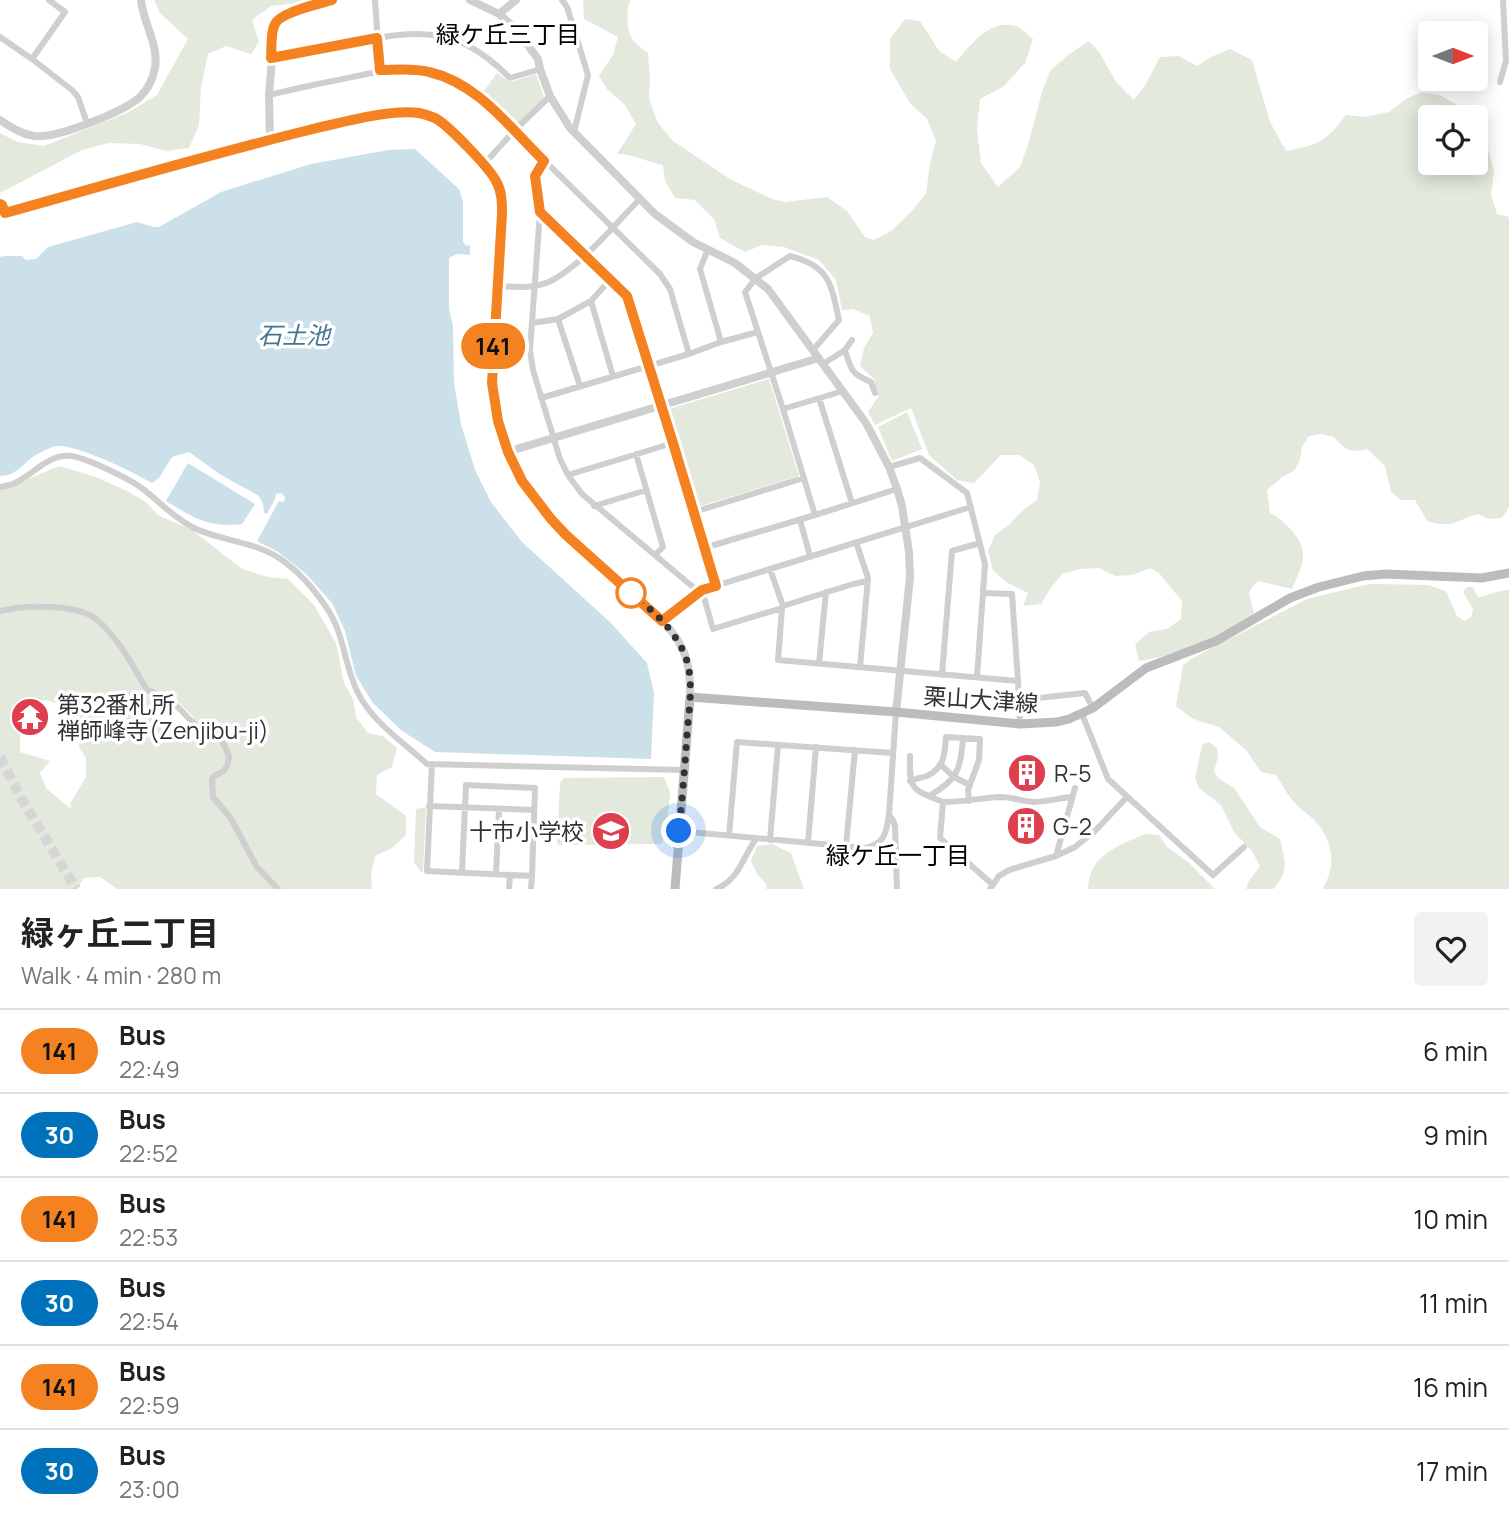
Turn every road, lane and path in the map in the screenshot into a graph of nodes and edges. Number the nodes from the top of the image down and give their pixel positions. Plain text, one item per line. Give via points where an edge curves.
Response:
1 (49, 0) edge
2 (141, 0) edge
3 (332, 0) edge
4 (375, 0) edge
5 (470, 0) edge
6 (516, 0) edge
7 (562, 0) edge
8 (1503, 0) edge
9 (499, 14) junction
10 (0, 37) edge
11 (377, 38) junction
12 (271, 58) junction
13 (32, 59) junction
14 (540, 69) junction
15 (380, 70) junction
16 (1500, 82) dead end
17 (269, 95) junction
18 (550, 96) junction
19 (0, 120) edge
20 (87, 123) junction
21 (514, 131) junction
22 (575, 132) junction
23 (270, 140) junction
24 (544, 161) junction
25 (484, 164) junction
26 (640, 199) junction
27 (0, 204) edge
28 (540, 212) junction
29 (3, 214) edge
30 (611, 228) junction
31 (708, 249) junction
32 (584, 256) junction
33 (756, 278) junction
34 (610, 280) junction
35 (497, 286) junction
36 (534, 286) junction
37 (591, 301) junction
38 (558, 318) junction
39 (532, 323) junction
40 (758, 332) junction
41 (852, 340) dead end
42 (721, 342) junction
43 (845, 350) junction
44 (689, 354) junction
45 (819, 357) junction
46 (649, 366) junction
47 (772, 372) junction
48 (613, 376) junction
49 (580, 386) junction
50 (843, 391) junction
51 (875, 393) dead end
52 (541, 398) junction
53 (819, 398) junction
54 (662, 406) junction
55 (783, 409) junction
56 (553, 437) junction
57 (673, 443) junction
58 (508, 452) junction
59 (636, 454) junction
60 (889, 467) junction
61 (568, 475) junction
62 (804, 478) junction
63 (0, 487) edge
64 (897, 489) junction
65 (647, 490) junction
66 (852, 503) junction
67 (594, 506) junction
68 (971, 507) junction
69 (694, 512) junction
70 (815, 515) junction
71 (800, 520) junction
72 (905, 527) junction
73 (856, 542) junction
74 (980, 543) junction
75 (704, 548) junction
76 (655, 555) junction
77 (810, 556) junction
78 (770, 569) junction
79 (1509, 573) edge
80 (868, 581) junction
81 (716, 586) junction
82 (700, 591) junction
83 (826, 592) junction
84 (983, 593) junction
85 (783, 607) junction
86 (0, 611) edge
87 (662, 621) junction
88 (819, 664) junction
89 (860, 667) junction
90 (901, 671) junction
91 (942, 675) junction
92 (977, 677) junction
93 (1018, 681) junction
94 (690, 697) junction
95 (1019, 700) junction
96 (1093, 708) junction
97 (896, 712) junction
98 (1082, 714) junction
99 (1020, 724) junction
100 (962, 738) junction
101 (778, 745) junction
102 (816, 747) junction
103 (855, 750) junction
104 (893, 753) junction
105 (910, 756) dead end
106 (432, 764) junction
107 (941, 765) junction
108 (685, 770) junction
109 (954, 778) junction
110 (910, 781) junction
111 (970, 785) junction
112 (1074, 788) dead end
113 (929, 796) junction
114 (1072, 797) junction
115 (1127, 797) junction
116 (969, 801) junction
117 (943, 802) junction
118 (429, 806) junction
119 (465, 808) junction
120 (499, 809) junction
121 (534, 810) junction
122 (889, 815) junction
123 (679, 831) junction
124 (729, 836) junction
125 (756, 839) junction
126 (770, 840) junction
127 (808, 842) junction
128 (846, 846) junction
129 (1244, 847) dead end
130 (1056, 856) junction
131 (462, 872) junction
132 (496, 874) junction
133 (510, 875) junction
134 (532, 876) junction
135 (991, 887) edge
136 (278, 889) edge
137 (509, 889) edge
138 (531, 889) edge
139 (675, 889) edge
140 (716, 889) edge
141 (897, 889) edge

1 - 13 street via 65,12
2 - 20 street via 155,55 147,88 124,108
3 - 12 street via 279,18
4 - 11 street
5 - 9 street
6 - 9 street
7 - 22 street via 589,75
8 - 16 street via 1506,61
9 - 14 street via 528,44
10 - 13 street
11 - 12 street
11 - 14 street via 438,36 465,44 510,78
11 - 15 street
12 - 17 street
13 - 20 street via 72,90
14 - 18 street
15 - 17 street
15 - 21 street via 416,70 447,77 470,90
17 - 23 street
18 - 21 street
18 - 22 street
19 - 20 street via 35,136
21 - 24 street
21 - 25 street
22 - 26 street
23 - 25 street via 368,117 420,113 443,123
23 - 29 street
24 - 28 street via 535,176
24 - 30 street
25 - 35 street via 497,181 502,202
26 - 30 street
26 - 31 street via 680,233
27 - 29 street
28 - 32 street
28 - 36 street
30 - 32 street
30 - 44 street via 665,281
31 - 33 street
31 - 42 street via 700,269
32 - 34 street
32 - 36 street via 550,281
33 - 40 street via 745,292
33 - 45 street
33 - 45 street via 790,256 814,264 831,284 839,320
34 - 37 street
34 - 46 street via 627,296
35 - 36 street
35 - 58 street via 492,383
36 - 39 street
37 - 38 street
37 - 48 street
38 - 39 street
38 - 49 street
39 - 52 street via 530,350
40 - 42 street
40 - 47 street
41 - 43 street
42 - 44 street
43 - 45 street
43 - 51 street via 855,375 871,382
44 - 46 street
45 - 47 street
45 - 50 street
46 - 48 street
46 - 54 street
47 - 54 street
47 - 55 street
48 - 49 street
49 - 52 street
50 - 53 street
50 - 60 street
52 - 56 street
53 - 55 street
53 - 66 street
54 - 56 street
54 - 57 street
55 - 62 street
56 - 58 street
56 - 61 street
57 - 59 street
57 - 69 street
58 - 87 street via 522,481 551,519
59 - 61 street
59 - 65 street
60 - 64 street
60 - 68 street via 920,458 967,494
61 - 67 street
62 - 69 street
62 - 70 street
63 - 106 street via 57,457 73,456 128,480 195,529 275,555 290,565 331,615 361,699 383,724
64 - 66 street
64 - 72 street
65 - 67 street
65 - 76 street via 663,547
66 - 70 street
67 - 76 street
68 - 72 street
68 - 74 street
69 - 75 street
70 - 71 street
71 - 75 street
71 - 77 street
72 - 73 street
72 - 90 street via 910,577
73 - 77 street
73 - 80 street
74 - 84 street via 985,564
74 - 91 street via 952,551
75 - 81 street
76 - 82 street
77 - 78 street
78 - 81 street
78 - 85 street
79 - 96 main road, 栗山大津線 via 1482,578 1386,574 1319,587 1290,598 1216,641 1146,668
80 - 83 street
80 - 89 street
81 - 82 street
82 - 85 street via 713,629
82 - 87 street
83 - 85 street
83 - 88 street
84 - 92 street
84 - 93 street via 1012,594
85 - 88 street via 778,660
86 - 136 street via 42,606 69,609 95,619 123,650 147,690 169,698 198,728 209,726 218,732 229,756 224,771 212,779 213,797 230,817 257,867
87 - 94 street via 685,655
88 - 89 street
89 - 90 street
90 - 91 street
90 - 97 street
91 - 92 street
92 - 93 street
93 - 95 street
94 - 97 main road, 栗山大津線
94 - 108 main road
95 - 96 street via 1085,693
95 - 99 street
96 - 98 main road, 栗山大津線
97 - 99 main road, 栗山大津線
97 - 104 street
98 - 99 main road, 栗山大津線 via 1057,722
98 - 115 street via 1108,779
100 - 107 street via 946,737
100 - 109 street
100 - 111 street via 980,739 979,761
101 - 102 street
101 - 124 street via 737,742
101 - 126 street
102 - 103 street
102 - 127 street
103 - 104 street
103 - 128 street
104 - 122 street
105 - 110 street
106 - 108 street
106 - 118 street
107 - 109 street
107 - 110 street
108 - 123 main road
109 - 111 street
109 - 113 street
110 - 113 street via 915,790
111 - 116 street
112 - 114 street
113 - 117 street
114 - 116 street via 1043,802 1002,797
114 - 130 street
115 - 129 street via 1213,875
115 - 130 street via 1080,844
116 - 117 street
117 - 135 street via 940,838
118 - 119 street
118 - 131 street via 427,870
119 - 120 street
119 - 121 street via 466,785 535,788
119 - 131 street
120 - 121 street
120 - 132 street
121 - 134 street
122 - 128 street via 887,830 877,844
122 - 141 street via 895,826
123 - 124 street
123 - 139 main road
124 - 125 street
125 - 126 street
125 - 140 street via 736,874
126 - 127 street
127 - 128 street
130 - 135 street via 1009,870
131 - 132 street
132 - 133 street
133 - 134 street
133 - 137 street
134 - 138 street

